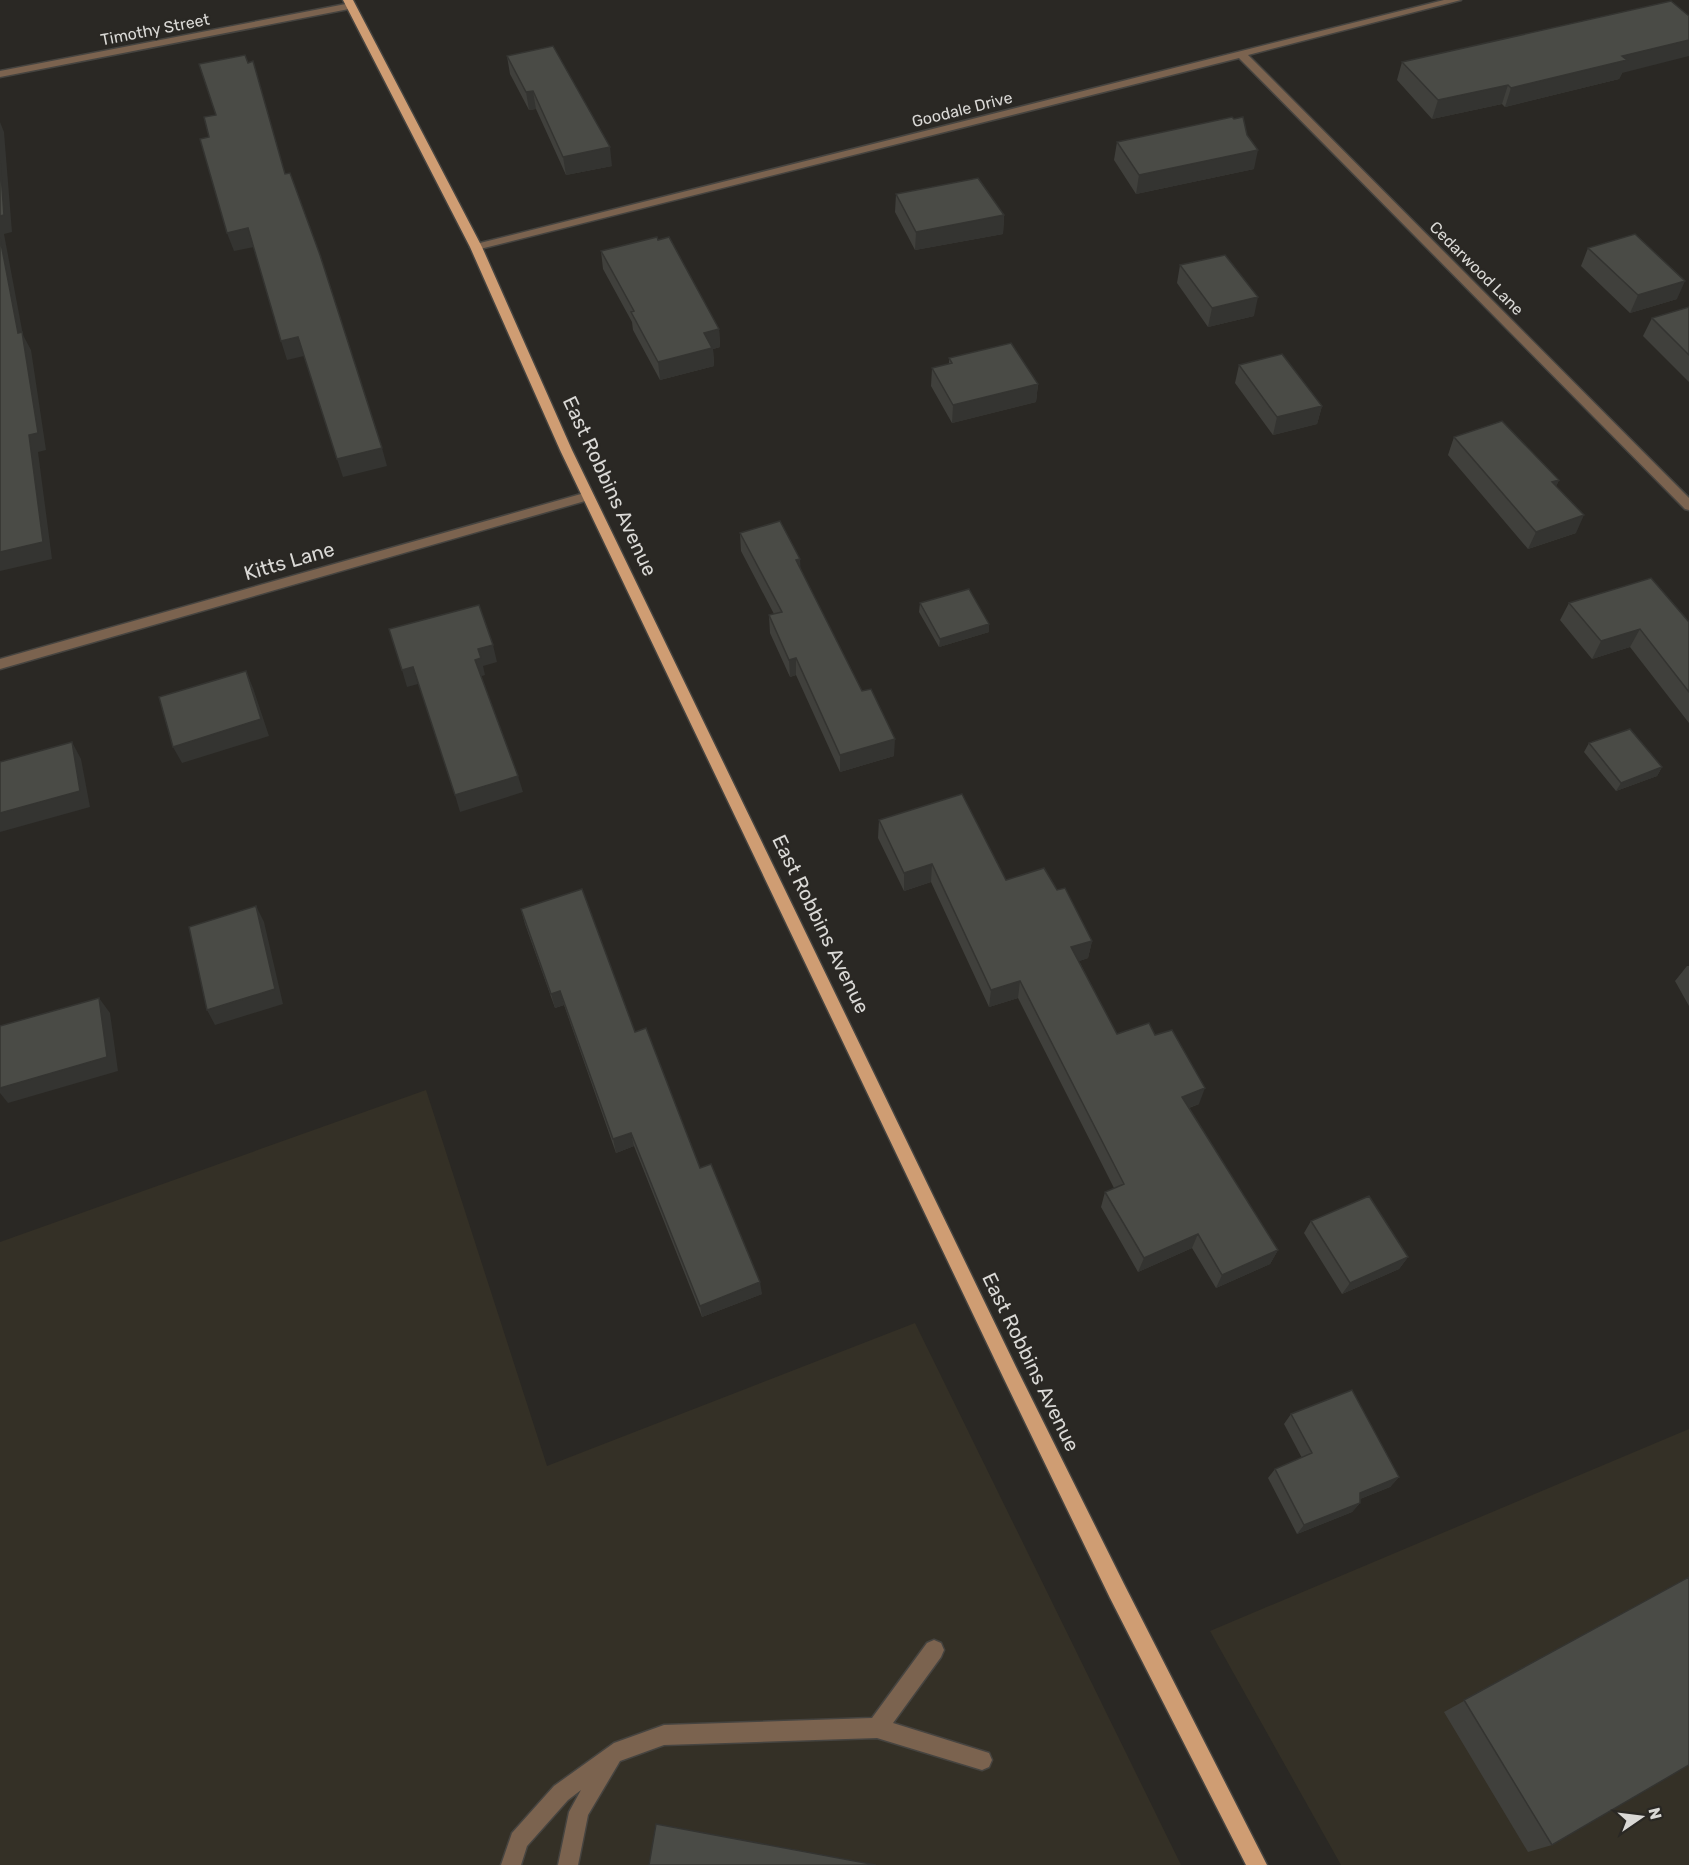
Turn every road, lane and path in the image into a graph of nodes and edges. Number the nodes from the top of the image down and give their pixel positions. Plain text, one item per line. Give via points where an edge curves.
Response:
1 (1456, 0) edge
2 (350, 3) edge
3 (1241, 54) junction
4 (0, 74) edge
5 (476, 247) junction
6 (588, 496) junction
7 (1689, 506) edge
8 (0, 664) edge
9 (934, 1650) dead end
10 (877, 1728) junction
11 (614, 1753) junction
12 (982, 1760) dead end
13 (511, 1865) edge
14 (568, 1865) edge
15 (1257, 1865) edge

1 - 3 street, Goodale Drive
2 - 4 street, Timothy Street
2 - 5 main road, East Robbins Avenue
3 - 5 street, Goodale Drive
3 - 7 street, Cedarwood Lane
5 - 6 main road, East Robbins Avenue
6 - 8 street, Kitts Lane
6 - 15 main road, East Robbins Avenue via 1095,1546
9 - 10 street
10 - 11 street via 664,1735
10 - 12 street
11 - 13 street via 561,1793 519,1840
11 - 14 street via 579,1812

